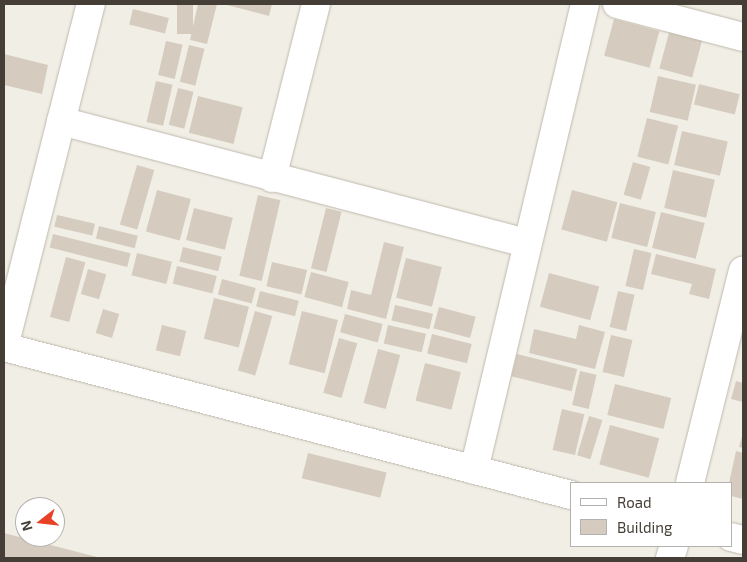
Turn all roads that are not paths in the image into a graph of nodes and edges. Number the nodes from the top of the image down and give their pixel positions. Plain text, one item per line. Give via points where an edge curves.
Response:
1 (91, 4) edge
2 (316, 4) edge
3 (585, 4) edge
4 (617, 4) edge
5 (743, 37) edge
6 (61, 121) junction
7 (272, 178) junction
8 (525, 243) junction
9 (743, 271) edge
10 (4, 347) edge
11 (474, 470) junction
12 (690, 482) edge
13 (570, 495) edge

1 - 6 street
2 - 7 street
3 - 8 street
4 - 5 street
6 - 7 street
6 - 10 street
7 - 8 street
8 - 11 street
9 - 12 street
10 - 11 street
11 - 13 street

